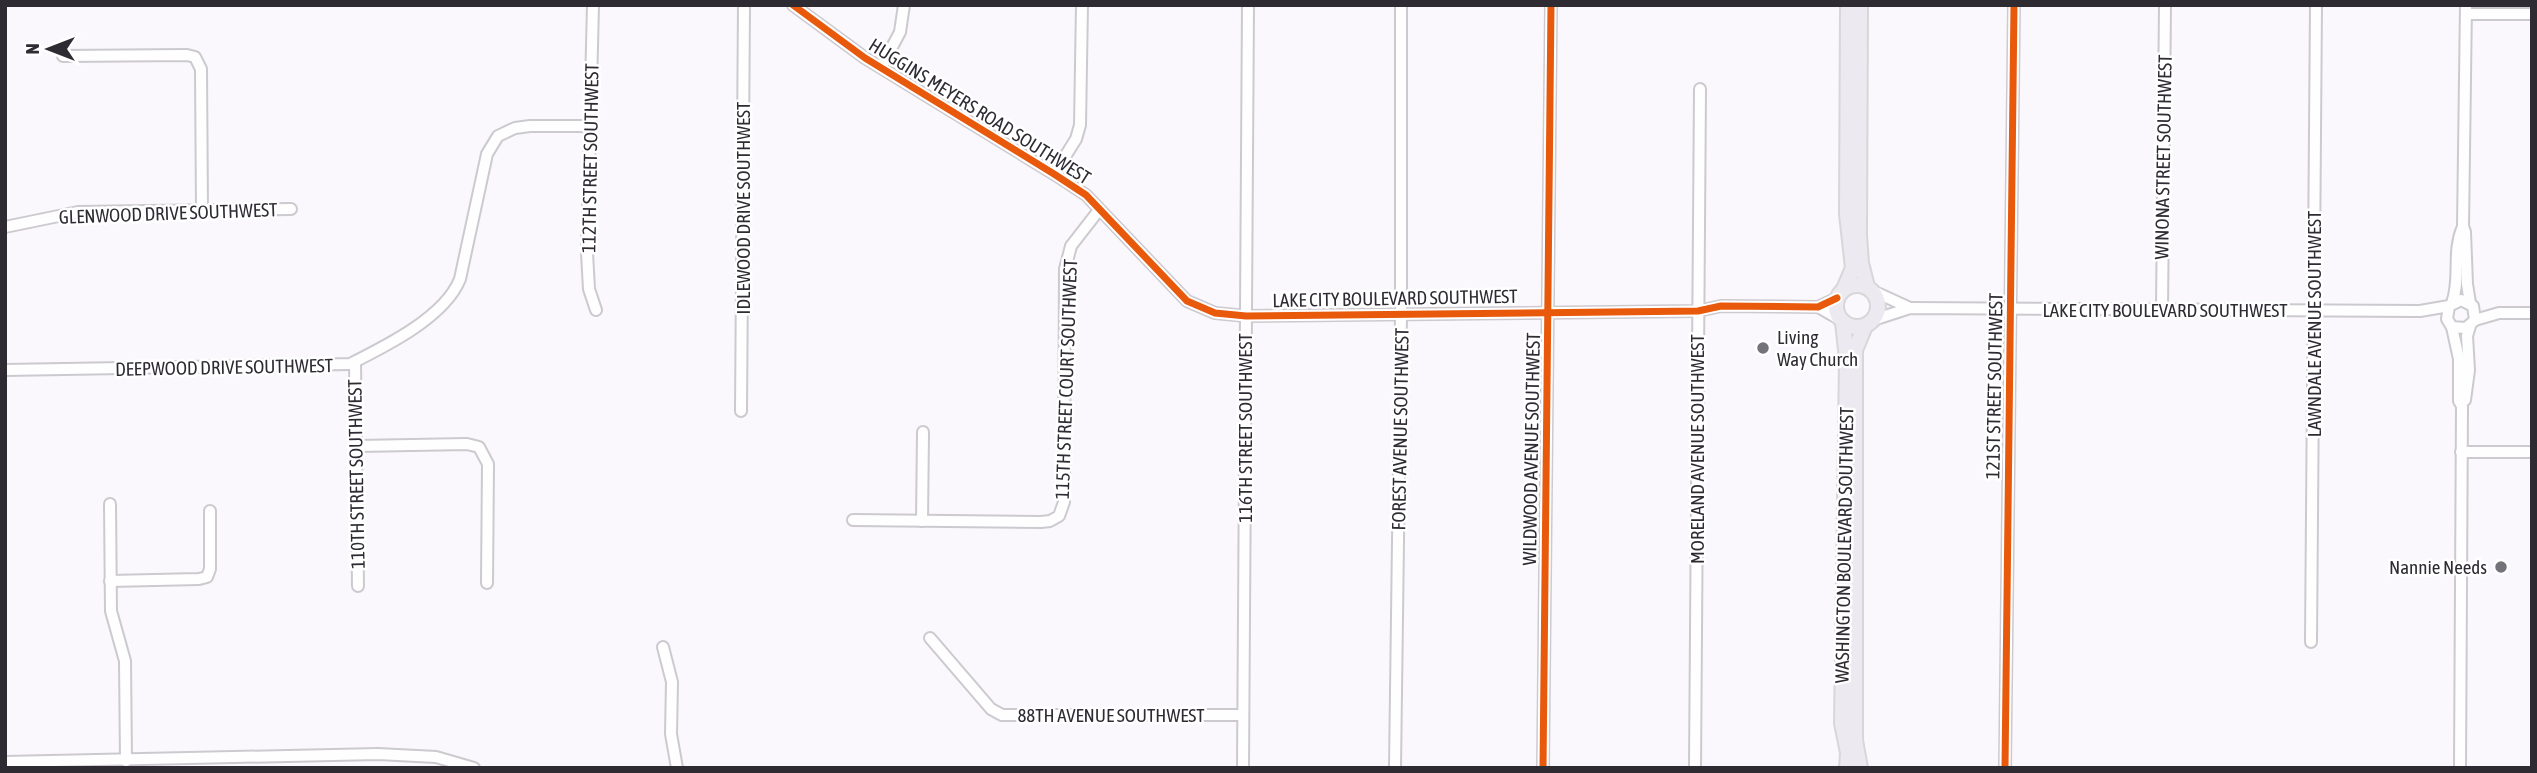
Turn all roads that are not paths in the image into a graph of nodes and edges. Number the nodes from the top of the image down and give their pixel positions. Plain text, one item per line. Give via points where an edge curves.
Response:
1 (593, 5) edge
2 (744, 5) edge
3 (793, 5) edge
4 (904, 5) edge
5 (1082, 5) edge
6 (1248, 5) edge
7 (1401, 5) edge
8 (1551, 5) edge
9 (1848, 5) edge
10 (1860, 5) edge
11 (2014, 5) edge
12 (2165, 5) edge
13 (2316, 5) edge
14 (2466, 10) edge
15 (2532, 14) edge
16 (63, 56) dead end
17 (882, 66) junction
18 (1700, 89) dead end
19 (592, 126) junction
20 (1054, 174) junction
21 (202, 209) junction
22 (291, 209) dead end
23 (1099, 209) junction
24 (2463, 226) junction
25 (5, 227) edge
26 (1870, 289) junction
27 (1841, 293) junction
28 (2472, 304) junction
29 (2451, 305) junction
30 (1818, 307) junction
31 (1910, 308) junction
32 (1203, 309) joint
33 (2162, 309) junction
34 (596, 310) dead end
35 (2011, 310) junction
36 (2314, 310) junction
37 (2420, 310) junction
38 (1698, 311) junction
39 (1548, 312) junction
40 (2499, 313) junction
41 (2532, 313) edge
42 (1401, 314) junction
43 (1246, 316) junction
44 (1841, 320) junction
45 (1869, 323) junction
46 (2472, 323) junction
47 (2450, 325) junction
48 (355, 362) junction
49 (5, 370) edge
50 (2462, 406) junction
51 (741, 411) dead end
52 (923, 432) dead end
53 (357, 446) junction
54 (2461, 452) junction
55 (2532, 452) edge
56 (110, 504) dead end
57 (210, 511) dead end
58 (853, 520) dead end
59 (922, 521) junction
60 (110, 581) junction
61 (487, 583) dead end
62 (358, 586) dead end
63 (930, 638) dead end
64 (2311, 642) dead end
65 (663, 647) dead end
66 (1243, 715) junction
67 (126, 761) junction
68 (7, 764) edge
69 (474, 768) edge
70 (677, 768) edge
71 (1243, 768) edge
72 (1395, 768) edge
73 (1543, 768) edge
74 (1695, 768) edge
75 (1847, 768) edge
76 (1860, 768) edge
77 (2005, 768) edge
78 (2460, 768) edge

1 - 19 street, 112TH STREET SOUTHWEST
2 - 51 street, IDLEWOOD DRIVE SOUTHWEST
3 - 17 street, HUGGINS MEYERS ROAD SOUTHWEST
4 - 17 street via 900,32
5 - 20 street via 1080,125
6 - 43 street, 116TH STREET SOUTHWEST
7 - 42 street, FOREST AVENUE SOUTHWEST
8 - 39 street, WILDWOOD AVENUE SOUTHWEST
9 - 27 main road via 1847,214 1853,268
10 - 26 main road via 1859,236 1861,263
11 - 35 street, 121ST STREET SOUTHWEST
12 - 33 street, WINONA STREET SOUTHWEST
13 - 36 street, LAWNDALE AVENUE SOUTHWEST
14 - 15 street
14 - 24 street
16 - 21 street via 195,57 199,62
17 - 20 street, HUGGINS MEYERS ROAD SOUTHWEST
18 - 38 street, MORELAND AVENUE SOUTHWEST
19 - 34 street, 112TH STREET SOUTHWEST via 587,253 589,289
19 - 48 street, DEEPWOOD DRIVE SOUTHWEST via 530,125 498,136 487,154 460,279 452,295 431,314
20 - 23 street, HUGGINS MEYERS ROAD SOUTHWEST
21 - 22 street, GLENWOOD DRIVE SOUTHWEST
21 - 25 street, GLENWOOD DRIVE SOUTHWEST via 78,212
23 - 32 street, HUGGINS MEYERS ROAD SOUTHWEST via 1161,276 1187,301
23 - 59 street, 115TH STREET COURT SOUTHWEST via 1071,246 1065,270 1065,502 1059,516 1041,522
24 - 28 street
24 - 29 street
26 - 27 main road via 1853,285
26 - 31 street, LAKE CITY BOULEVARD SOUTHWEST
26 - 45 main road via 1878,310
27 - 30 street, LAKE CITY BOULEVARD SOUTHWEST
27 - 44 main road via 1835,305
28 - 29 street via 2461,300
28 - 40 street
28 - 46 street
29 - 37 street, LAKE CITY BOULEVARD SOUTHWEST
29 - 47 street via 2446,314
30 - 38 street, LAKE CITY BOULEVARD SOUTHWEST via 1721,306
30 - 44 street, LAKE CITY BOULEVARD SOUTHWEST
31 - 35 street, LAKE CITY BOULEVARD SOUTHWEST
31 - 45 street, LAKE CITY BOULEVARD SOUTHWEST
32 - 43 street, LAKE CITY BOULEVARD SOUTHWEST
33 - 35 street, LAKE CITY BOULEVARD SOUTHWEST
33 - 36 street, LAKE CITY BOULEVARD SOUTHWEST
35 - 77 street, 121ST STREET SOUTHWEST
36 - 37 street, LAKE CITY BOULEVARD SOUTHWEST
36 - 64 street, LAWNDALE AVENUE SOUTHWEST
37 - 47 street, LAKE CITY BOULEVARD SOUTHWEST
38 - 39 street, LAKE CITY BOULEVARD SOUTHWEST
38 - 74 street, MORELAND AVENUE SOUTHWEST
39 - 42 street, LAKE CITY BOULEVARD SOUTHWEST
39 - 73 street, WILDWOOD AVENUE SOUTHWEST
40 - 41 street
40 - 46 street
42 - 43 street, LAKE CITY BOULEVARD SOUTHWEST
42 - 72 street, FOREST AVENUE SOUTHWEST
43 - 66 street, 116TH STREET SOUTHWEST
44 - 45 main road via 1851,327
44 - 75 main road, WASHINGTON BOULEVARD SOUTHWEST via 1847,359 1842,723
45 - 76 main road, WASHINGTON BOULEVARD SOUTHWEST via 1856,350 1855,740
46 - 47 street via 2462,329
46 - 50 street
47 - 50 street via 2459,359
48 - 49 street, DEEPWOOD DRIVE SOUTHWEST via 344,366
48 - 53 street, 110TH STREET SOUTHWEST
50 - 54 street
52 - 59 street
53 - 61 street via 467,444 482,450 488,464
53 - 62 street, 110TH STREET SOUTHWEST
54 - 55 street
54 - 78 street
56 - 60 street
57 - 60 street via 210,569 204,578
58 - 59 street
60 - 67 street via 112,620 125,661
63 - 66 street, 88TH AVENUE SOUTHWEST via 991,709 1002,715
65 - 70 street via 672,682 671,734
66 - 71 street, 116TH STREET SOUTHWEST
67 - 68 street
67 - 69 street via 416,755

